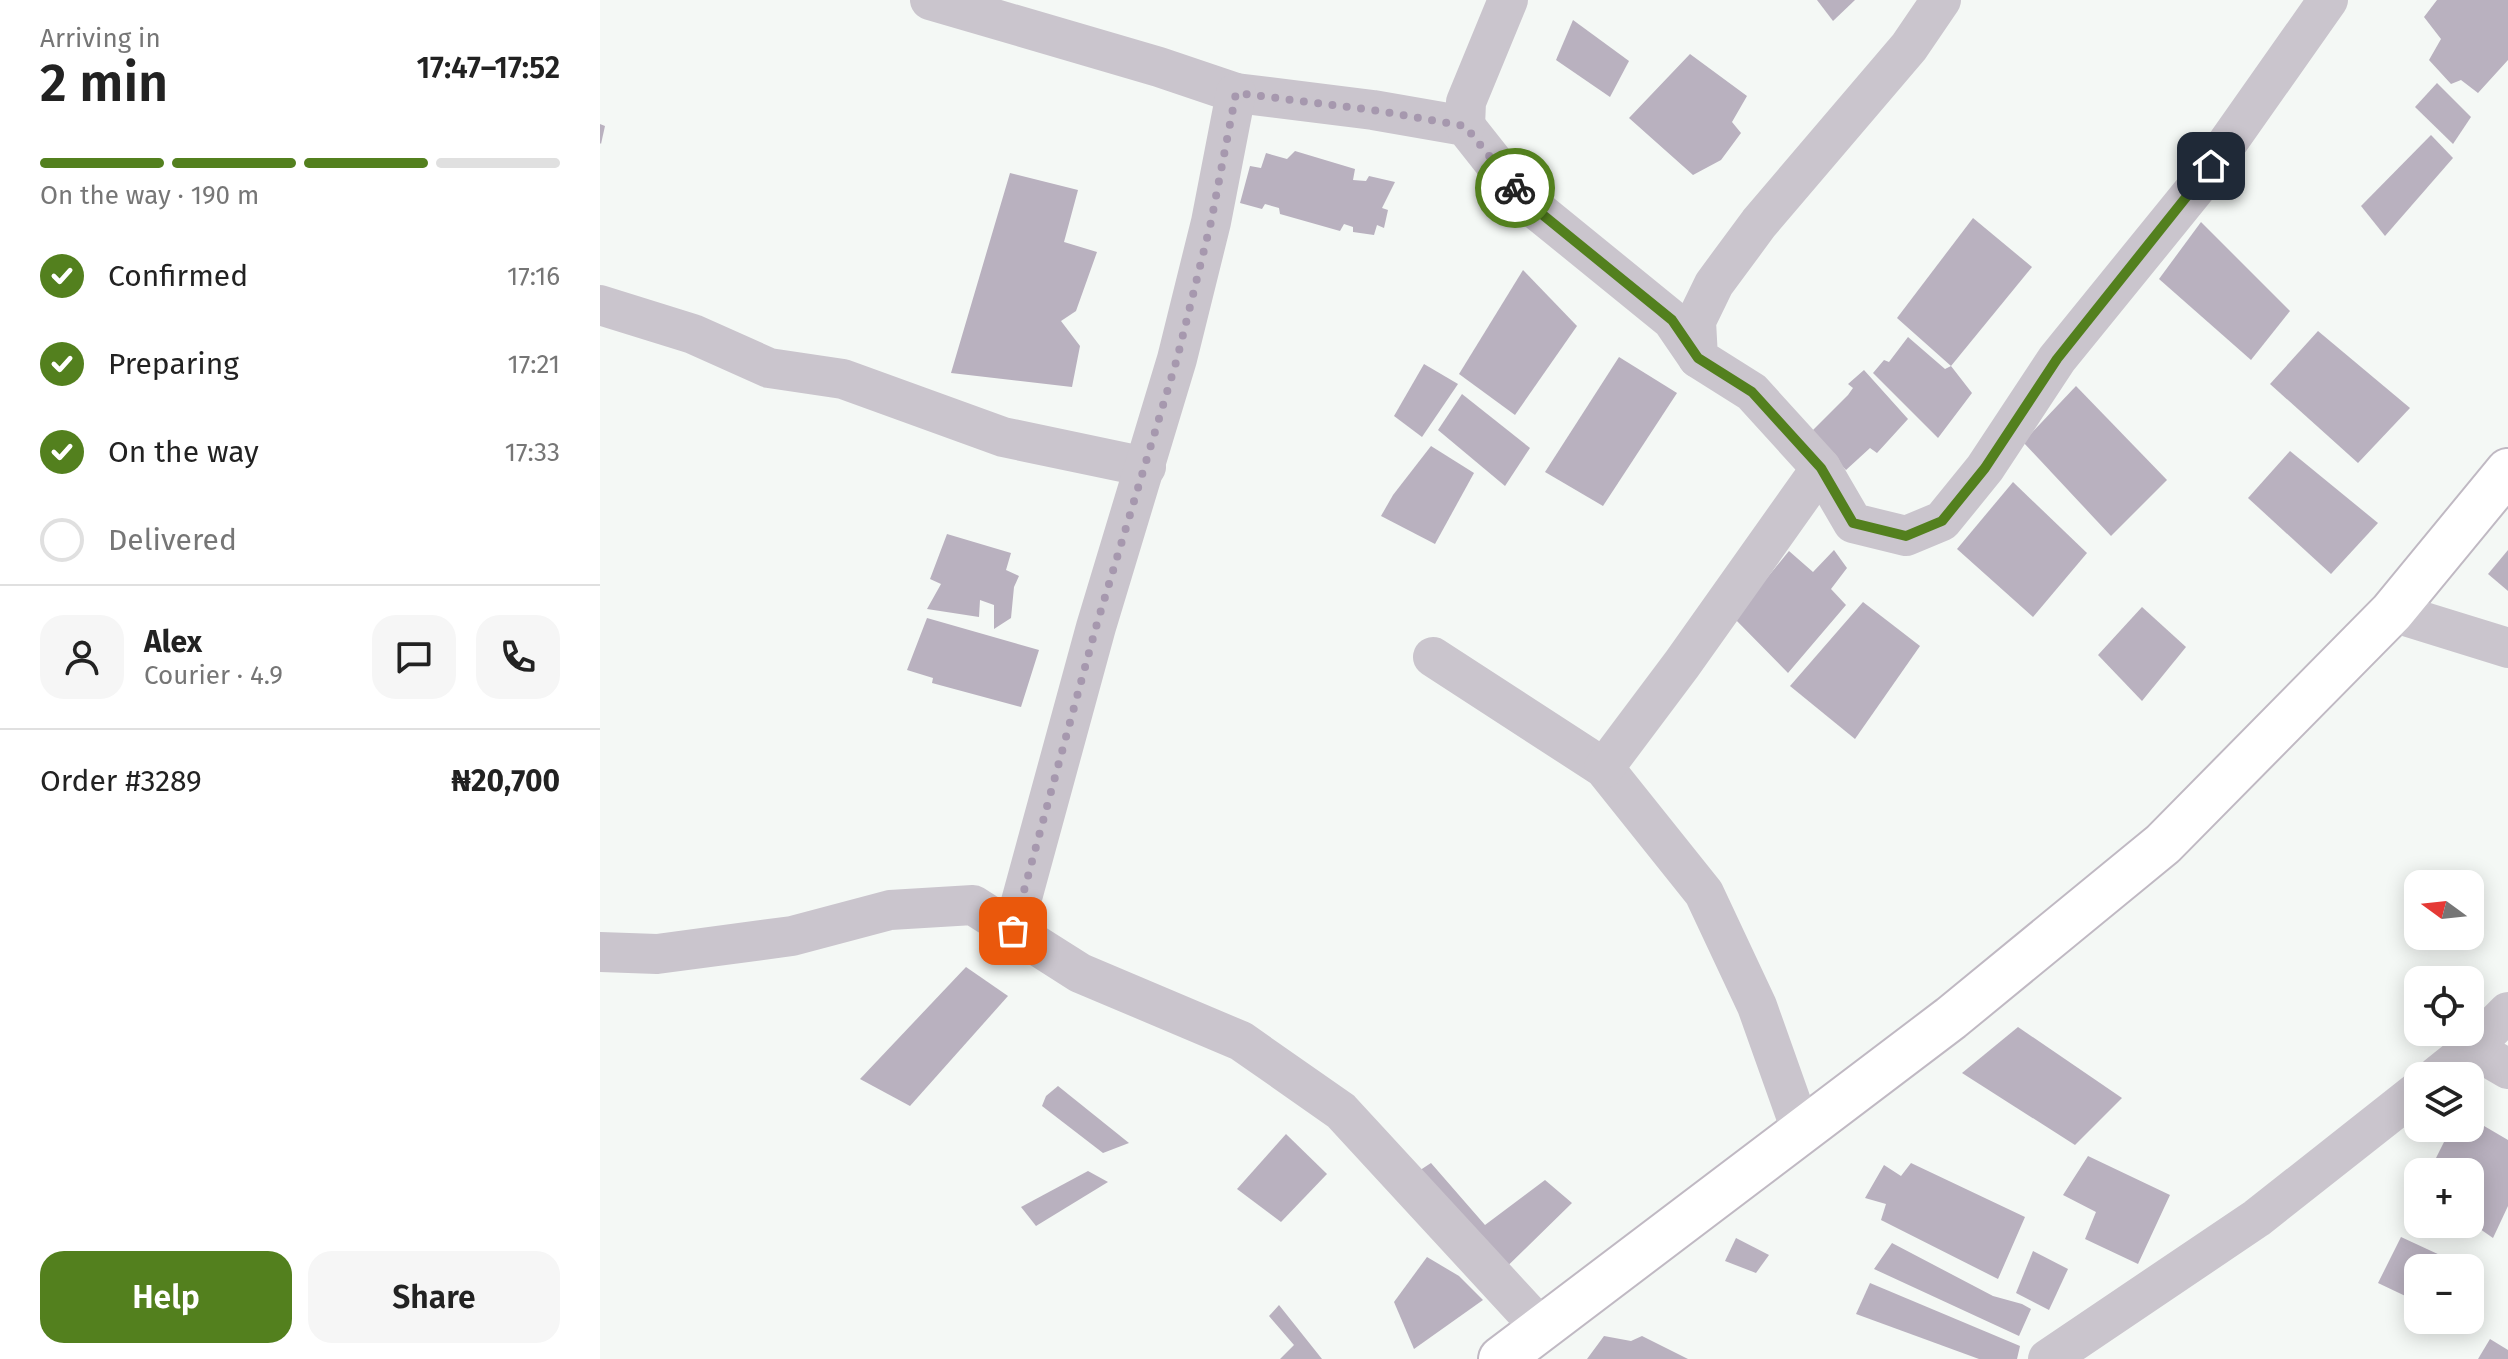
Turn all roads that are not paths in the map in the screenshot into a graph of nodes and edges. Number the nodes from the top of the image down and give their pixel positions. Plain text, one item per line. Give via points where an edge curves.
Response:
1 (930, 0) edge
2 (1508, 0) edge
3 (1941, 0) edge
4 (2328, 0) edge
5 (1236, 93) junction
6 (1465, 126) junction
7 (600, 305) edge
8 (1698, 358) junction
9 (1146, 467) junction
10 (1821, 468) junction
11 (2508, 471) edge
12 (2392, 612) junction
13 (2508, 648) edge
14 (1433, 657) dead end
15 (1604, 768) junction
16 (1013, 931) junction
17 (600, 952) edge
18 (2508, 1012) edge
19 (2472, 1048) junction
20 (2454, 1062) edge
21 (2508, 1069) edge
22 (2404, 1102) edge
23 (1801, 1130) junction
24 (1542, 1329) junction
25 (1501, 1359) edge
26 (2048, 1359) edge

1 - 5 street
2 - 6 street via 1466,102
3 - 8 street via 1909,47 1759,223 1714,284 1696,321
4 - 10 street via 2195,189 2057,359 1985,468 1942,521 1906,536 1853,523
5 - 6 street
5 - 9 street via 1211,222
6 - 8 street via 1522,198 1672,320
7 - 9 street via 693,334 769,368 843,379 1003,437
8 - 10 street via 1752,392
9 - 16 street
10 - 15 street
11 - 12 main road
12 - 13 street
12 - 23 main road via 2163,844 1951,1018
14 - 15 street
15 - 23 street via 1704,893 1757,1006
16 - 17 street via 973,905 890,910 792,936 657,954
16 - 24 street via 1080,973 1241,1041 1341,1111
18 - 19 street
19 - 20 street
19 - 21 street
22 - 26 street via 2257,1218
23 - 24 main road
24 - 25 main road

